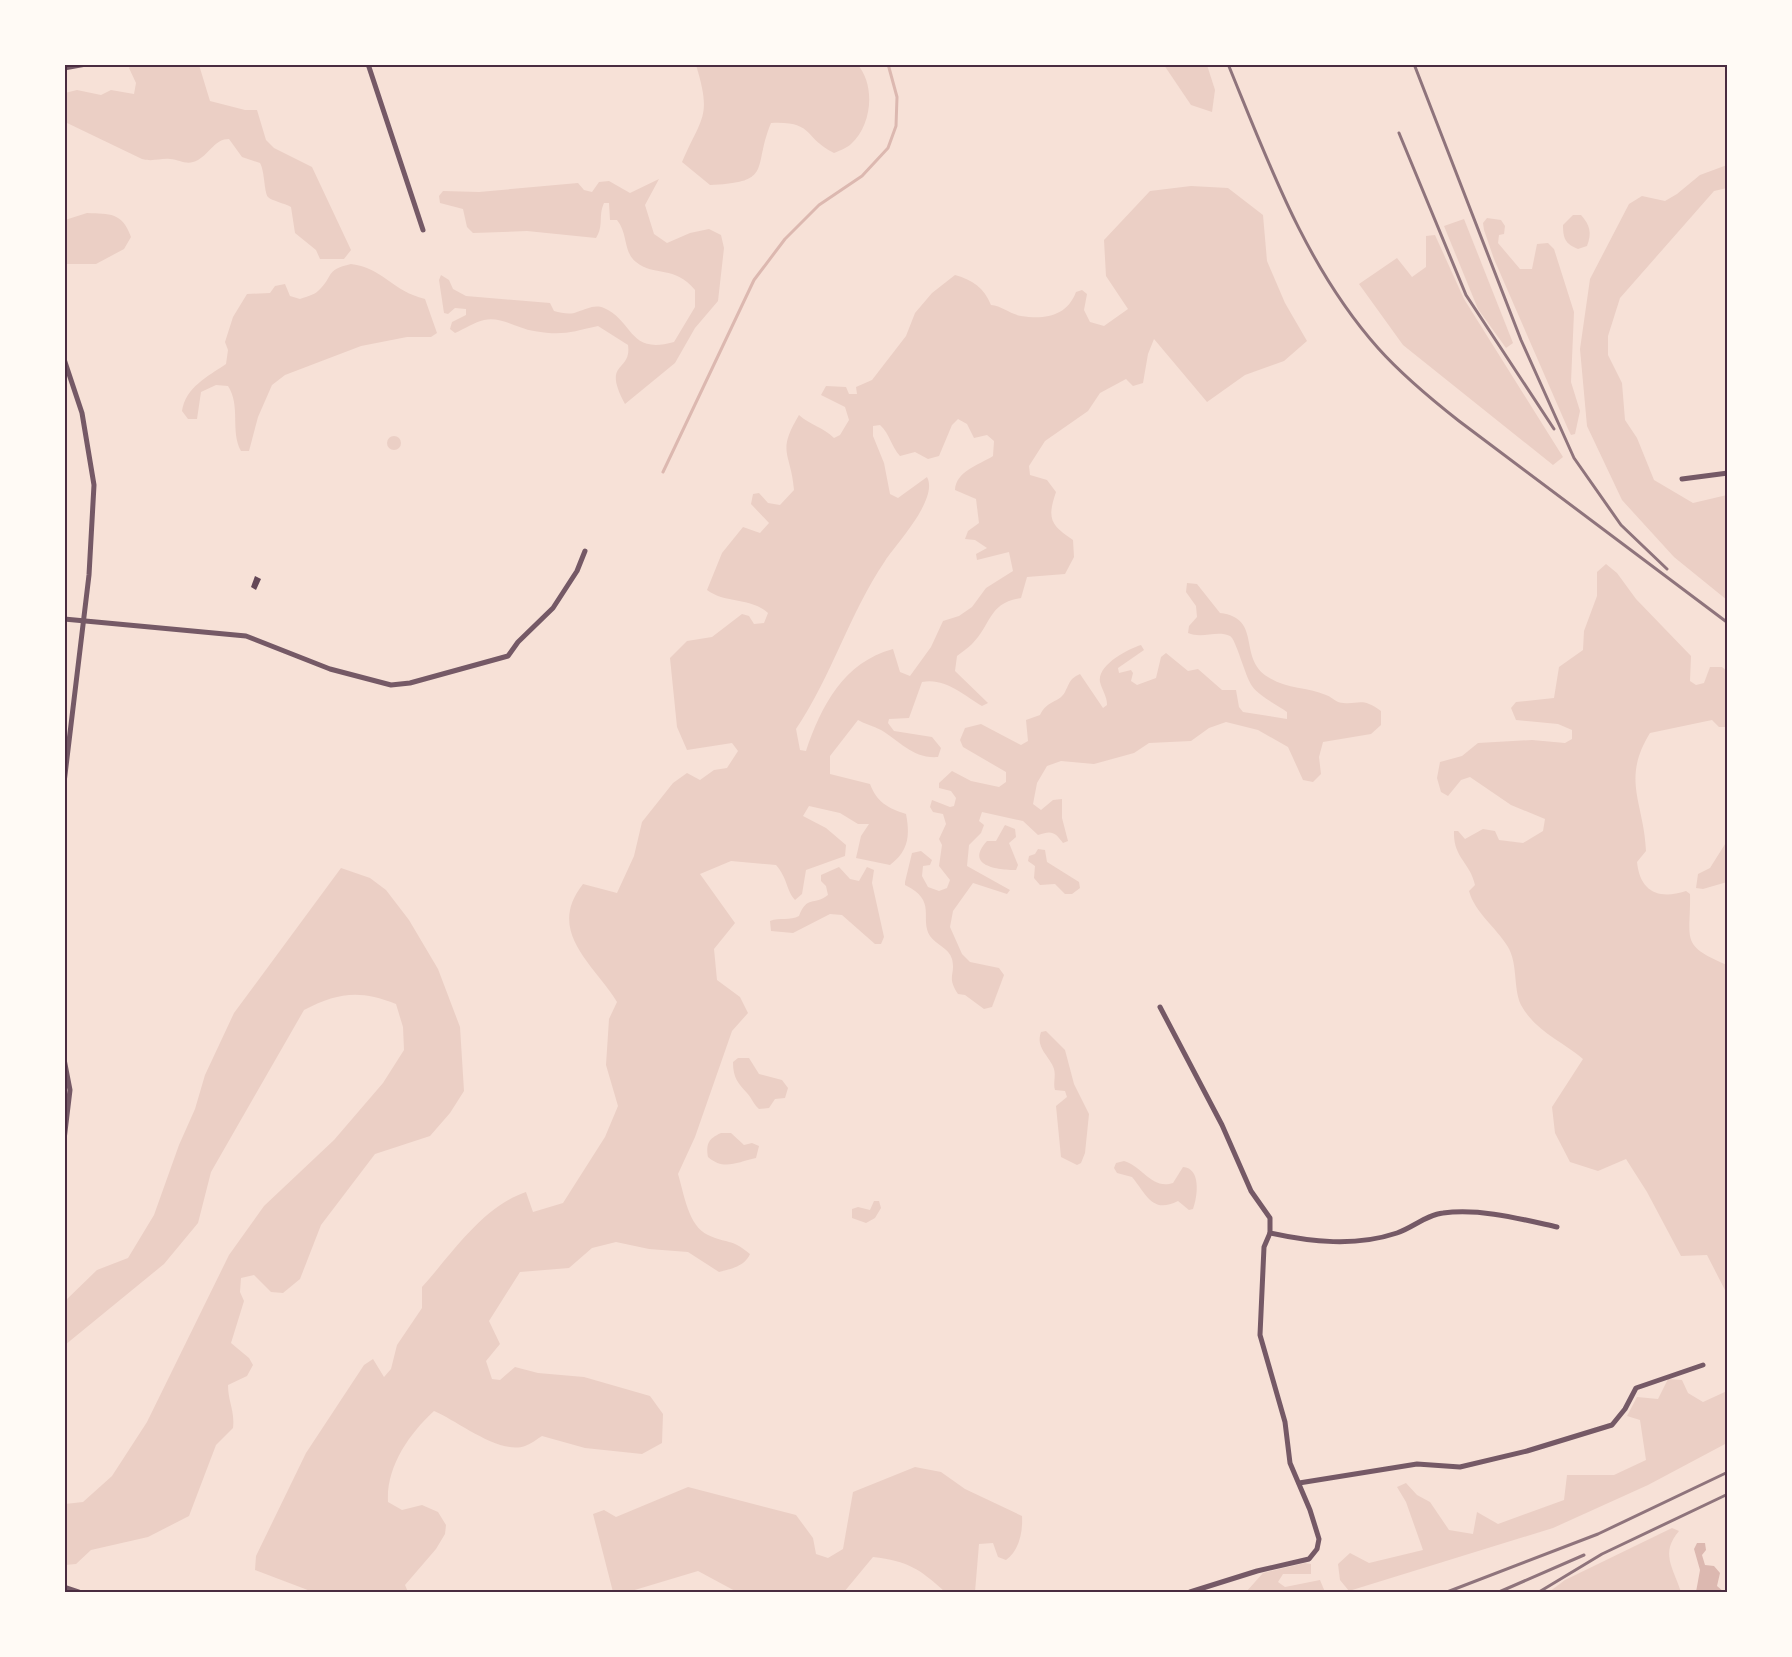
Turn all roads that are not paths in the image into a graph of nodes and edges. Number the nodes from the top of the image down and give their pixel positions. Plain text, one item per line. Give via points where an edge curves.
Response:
1 (86, 64) edge
2 (368, 64) edge
3 (64, 68) edge
4 (423, 230) dead end
5 (64, 359) edge
6 (1728, 473) edge
7 (1682, 479) dead end
8 (585, 551) dead end
9 (64, 619) edge
10 (82, 621) junction
11 (64, 783) edge
12 (1160, 1007) dead end
13 (64, 1059) edge
14 (64, 1140) edge
15 (1557, 1227) dead end
16 (1270, 1233) junction
17 (1703, 1365) dead end
18 (1299, 1483) junction
19 (64, 1587) edge
20 (80, 1593) edge
21 (1190, 1593) edge

1 - 3 street
2 - 4 street
5 - 10 street via 82,413 94,485
6 - 7 street
8 - 10 street via 553,609 508,656 410,683 391,684 330,669 246,636
9 - 10 street
10 - 11 street
12 - 16 street via 1222,1125 1251,1191 1270,1218
13 - 14 street via 70,1090
15 - 16 street via 1501,1215 1440,1213 1383,1237 1344,1242 1304,1241
16 - 18 street via 1264,1247 1260,1335 1285,1422 1290,1463
17 - 18 street via 1636,1388 1612,1425 1527,1451 1460,1467 1417,1464
18 - 21 street via 1319,1539 1309,1559
19 - 20 street

